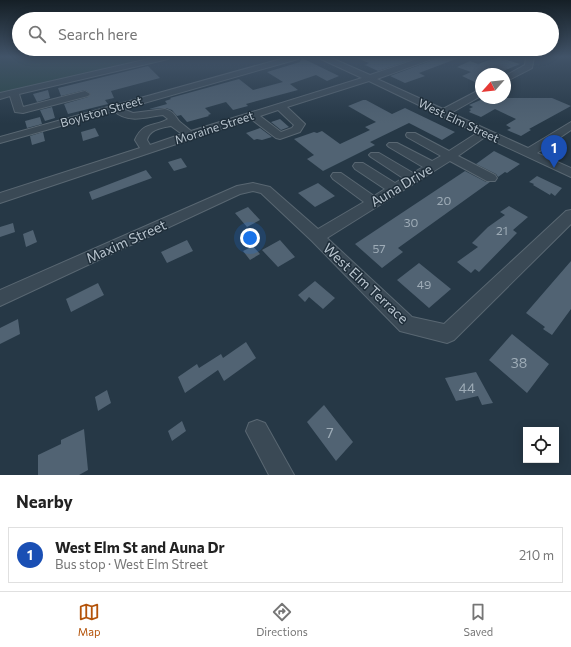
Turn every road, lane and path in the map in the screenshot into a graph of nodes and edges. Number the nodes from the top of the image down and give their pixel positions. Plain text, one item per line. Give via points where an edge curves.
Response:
1 (70, 79) edge
2 (214, 79) edge
3 (366, 79) edge
4 (372, 79) edge
5 (137, 91) dead end
6 (14, 93) junction
7 (85, 94) dead end
8 (475, 95) edge
9 (0, 96) edge
10 (144, 99) junction
11 (279, 106) junction
12 (115, 107) junction
13 (444, 113) junction
14 (252, 115) junction
15 (173, 122) junction
16 (571, 125) edge
17 (484, 132) junction
18 (188, 135) junction
19 (411, 135) dead end
20 (0, 140) edge
21 (393, 145) dead end
22 (146, 150) junction
23 (529, 153) junction
24 (375, 155) dead end
25 (450, 155) junction
26 (359, 166) dead end
27 (431, 166) junction
28 (571, 173) edge
29 (337, 176) dead end
30 (412, 178) junction
31 (491, 178) dead end
32 (253, 187) joint
33 (394, 189) junction
34 (0, 198) edge
35 (373, 202) junction
36 (571, 214) edge
37 (317, 237) junction
38 (0, 298) edge
39 (257, 431) dead end
40 (282, 475) edge

1 - 6 street
2 - 10 street, Boylston Street
3 - 11 street, Moraine Street
4 - 13 street, West Elm Street
5 - 10 street
6 - 7 street via 19,110
6 - 9 street
8 - 13 street
10 - 12 street, Boylston Street
11 - 14 street, Moraine Street
11 - 14 street via 300,124 296,130 280,136
12 - 15 street via 134,118 165,112 173,118
12 - 20 street, Boylston Street
13 - 17 street, West Elm Street
14 - 18 street, Moraine Street
15 - 18 street
15 - 22 street via 148,130 142,135 141,140
16 - 23 street
17 - 23 street, West Elm Street
17 - 25 street, Auna Drive
18 - 22 street, Moraine Street
19 - 25 street
21 - 27 street
22 - 34 street, Moraine Street
23 - 28 street, West Elm Street
24 - 30 street
25 - 27 street, Auna Drive
25 - 31 street
26 - 33 street
27 - 30 street, Auna Drive
29 - 35 street
30 - 33 street, Auna Drive
32 - 37 street, West Elm Terrace via 265,190
32 - 38 street, Maxim Street via 237,190
33 - 35 street, Auna Drive
35 - 37 street, Auna Drive
36 - 37 street, West Elm Terrace via 447,334 407,325
39 - 40 street

